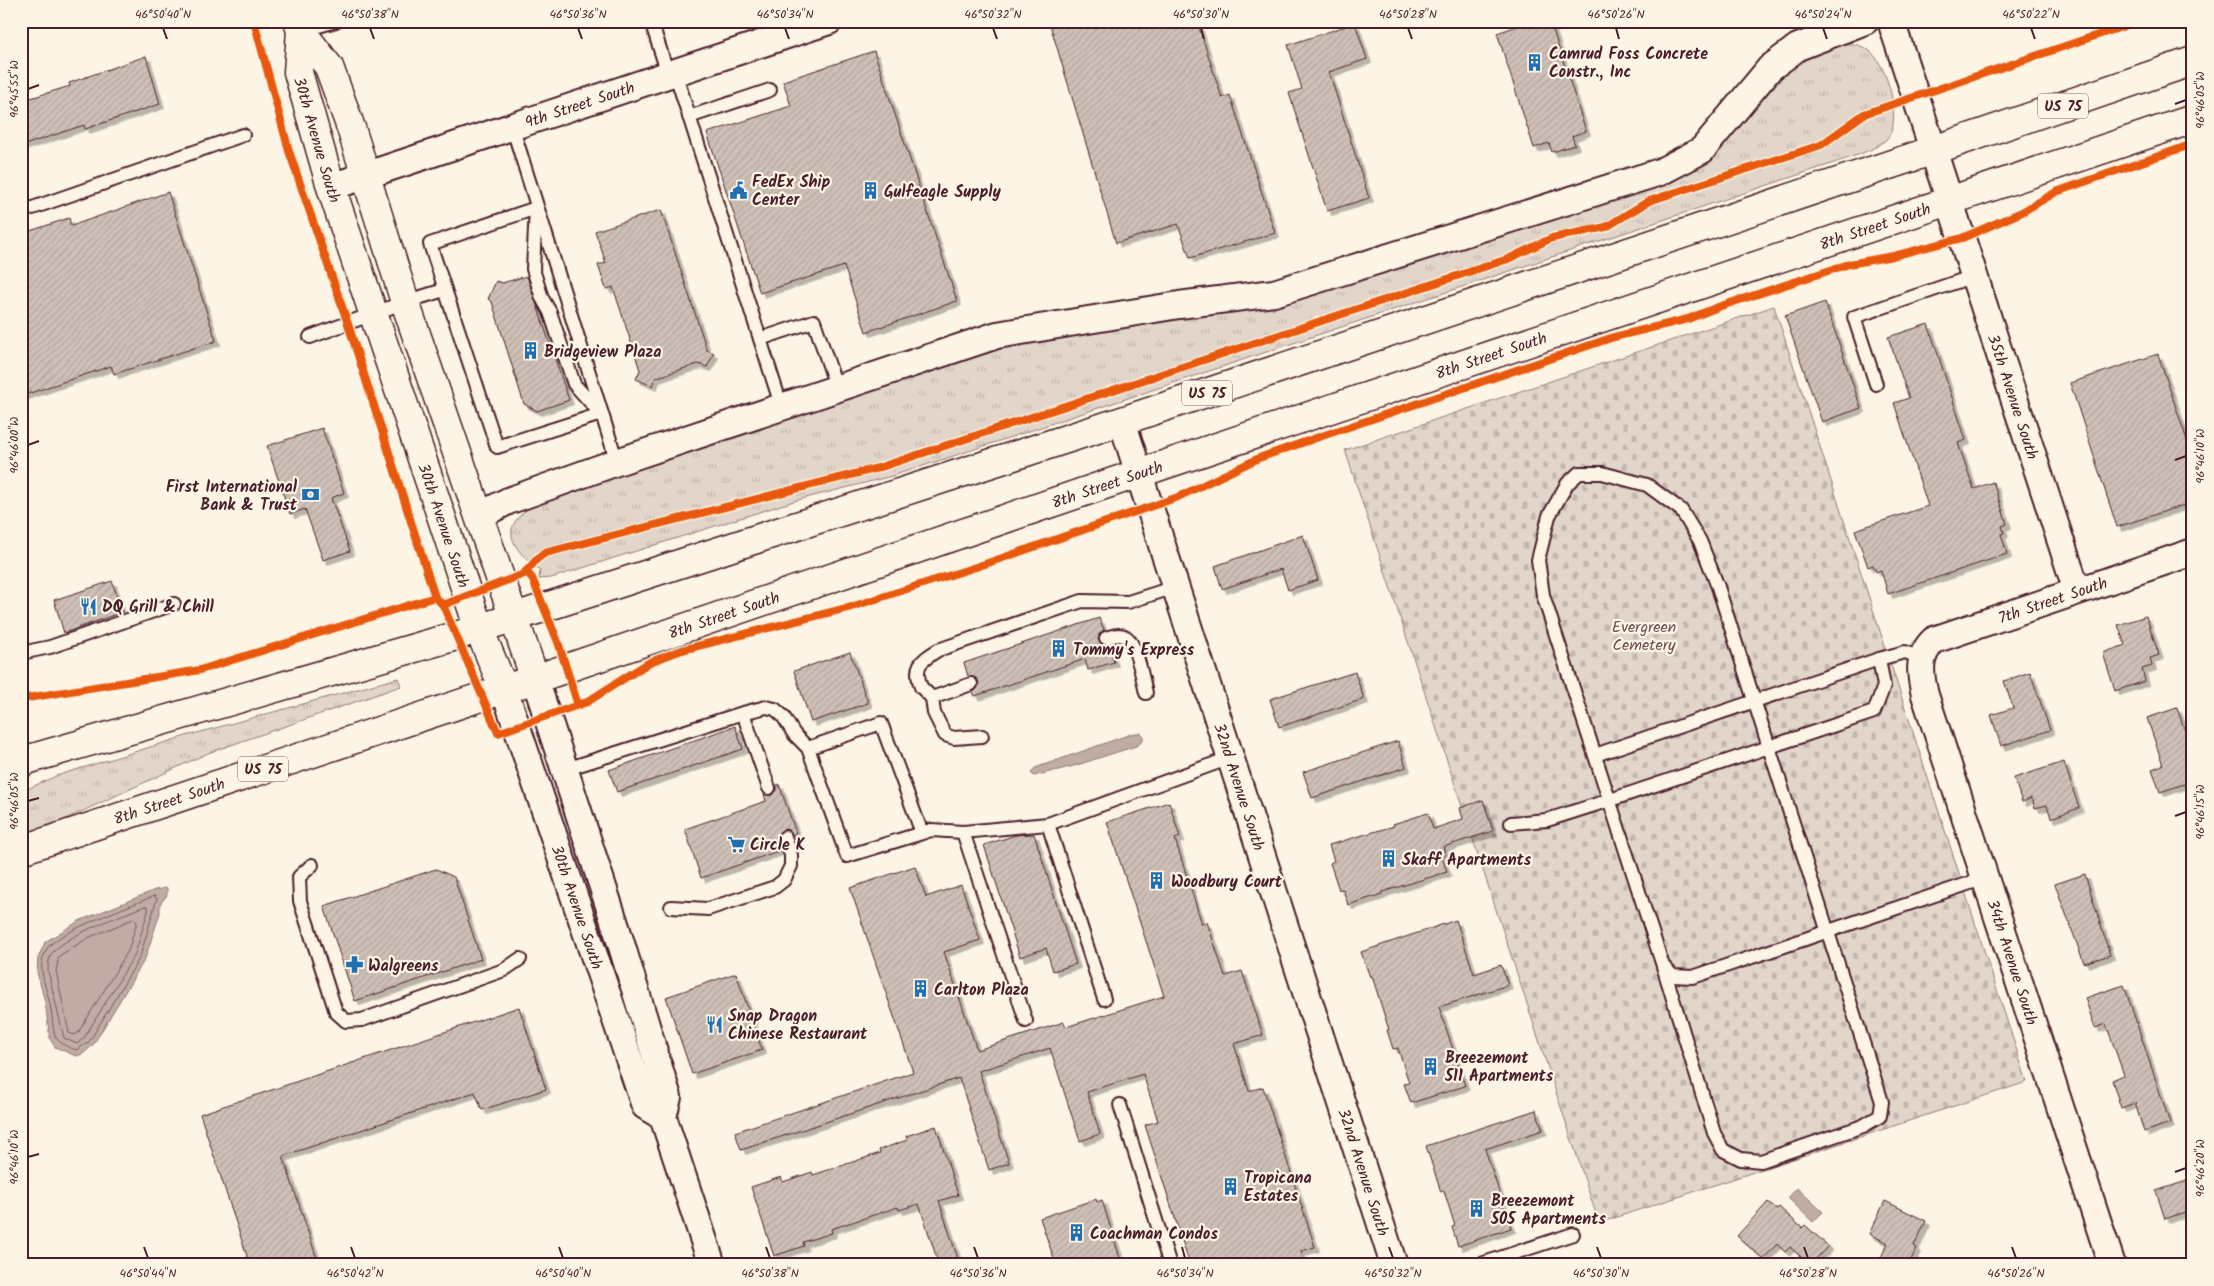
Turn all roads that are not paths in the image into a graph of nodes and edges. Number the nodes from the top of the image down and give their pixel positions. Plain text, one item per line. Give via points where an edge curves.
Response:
1 (336, 21) edge
2 (651, 21) edge
3 (829, 21) edge
4 (1865, 21) edge
5 (1891, 21) edge
6 (300, 26) edge
7 (789, 27) edge
8 (2193, 62) edge
9 (672, 73) junction
10 (770, 90) dead end
11 (689, 117) junction
12 (2193, 119) edge
13 (512, 126) junction
14 (243, 135) dead end
15 (1934, 150) junction
16 (364, 175) junction
17 (331, 187) junction
18 (1950, 202) junction
19 (536, 208) junction
20 (21, 212) edge
21 (1974, 276) junction
22 (444, 290) junction
23 (405, 302) junction
24 (374, 314) junction
25 (310, 337) dead end
26 (760, 339) junction
27 (1876, 384) dead end
28 (837, 389) junction
29 (782, 408) junction
30 (601, 414) junction
31 (1122, 422) junction
32 (617, 462) junction
33 (1138, 474) junction
34 (480, 516) junction
35 (2193, 552) edge
36 (1175, 587) junction
37 (2077, 591) junction
38 (174, 604) dead end
39 (514, 617) junction
40 (479, 629) junction
41 (1106, 638) dead end
42 (21, 653) edge
43 (1921, 658) junction
44 (1879, 660) junction
45 (535, 680) junction
46 (971, 684) dead end
47 (504, 689) junction
48 (1146, 693) dead end
49 (932, 698) junction
50 (1754, 702) junction
51 (743, 712) junction
52 (982, 736) dead end
53 (1769, 747) junction
54 (808, 748) junction
55 (1595, 755) junction
56 (1230, 758) junction
57 (23, 762) edge
58 (564, 770) junction
59 (769, 788) dead end
60 (1610, 800) junction
61 (1512, 823) dead end
62 (1048, 824) junction
63 (962, 832) junction
64 (922, 833) junction
65 (786, 837) dead end
66 (21, 850) edge
67 (312, 865) dead end
68 (1985, 878) junction
69 (671, 907) dead end
70 (616, 927) junction
71 (1827, 931) junction
72 (588, 936) junction
73 (520, 959) dead end
74 (1663, 966) junction
75 (1104, 999) dead end
76 (1026, 1021) dead end
77 (1120, 1105) dead end
78 (663, 1116) junction
79 (1573, 1234) dead end
80 (712, 1265) edge
81 (1170, 1265) edge
82 (1394, 1265) edge
83 (1478, 1265) edge
84 (2112, 1265) edge

1 - 6 lane
2 - 9 lane
3 - 7 street, 9th Street South
4 - 28 street via 1798,47 1770,68 1702,150 1660,172 1274,293 997,335
5 - 15 street, 35th Avenue South
6 - 16 main road, 30th Avenue South via 329,67
6 - 17 main road, 30th Avenue South via 298,72
7 - 9 street, 9th Street South
8 - 15 main road, US 75
9 - 11 lane
9 - 13 street, 9th Street South
10 - 11 lane
11 - 26 lane
12 - 18 main road, 8th Street South / US 75
13 - 16 street, 9th Street South
13 - 19 lane
14 - 20 lane
15 - 18 street, 35th Avenue South
15 - 31 main road, US 75
16 - 17 street, 9th Street South
16 - 23 main road, 30th Avenue South
17 - 24 main road, 30th Avenue South
18 - 21 street, 35th Avenue South
18 - 33 main road, 8th Street South / US 75
19 - 22 lane via 430,244
19 - 30 lane
19 - 30 lane via 532,269 574,384
21 - 27 lane via 1854,317
21 - 37 street, 35th Avenue South
22 - 23 lane
22 - 30 lane via 497,447
23 - 24 lane
23 - 34 main road, 30th Avenue South
24 - 25 lane
24 - 40 main road, 30th Avenue South
26 - 28 lane via 814,321
26 - 29 lane
28 - 29 street
29 - 32 street
30 - 32 lane
31 - 33 street, 32nd Avenue South
31 - 39 main road, US 75
32 - 34 street via 508,501
33 - 36 street, 32nd Avenue South
33 - 45 main road, 8th Street South / US 75
34 - 39 main road, 30th Avenue South
35 - 37 street, 7th Street South
36 - 49 lane via 1128,602 1082,601 938,650 921,661 918,668 921,687
36 - 56 street, 32nd Avenue South
37 - 43 street, 7th Street South via 1934,640
38 - 42 lane via 50,647
39 - 40 main road, US 75
39 - 45 main road, 30th Avenue South
40 - 47 main road, 30th Avenue South
40 - 57 main road, US 75
41 - 48 lane via 1126,637 1133,646
43 - 44 lane via 1905,652
43 - 68 street, 34th Avenue South via 1920,677 1925,695
44 - 50 lane
44 - 53 lane via 1884,686 1874,712
45 - 47 main road, 8th Street South / US 75
45 - 58 street, 30th Avenue South
46 - 49 lane
47 - 66 main road, 8th Street South / US 75
47 - 72 street, 30th Avenue South
49 - 52 lane via 934,713 945,735 954,738
50 - 53 lane
50 - 55 lane
50 - 55 lane via 1718,587 1700,541 1681,510 1647,485 1602,473 1579,473 1567,484 1549,516 1538,560 1543,595
51 - 54 lane via 766,707 775,710
51 - 58 lane
51 - 59 lane
53 - 60 lane
53 - 71 lane
54 - 64 lane via 847,856
54 - 64 lane via 881,723
55 - 60 lane
56 - 62 lane
56 - 82 street, 32nd Avenue South
58 - 70 street, 30th Avenue South
60 - 61 lane via 1547,820
60 - 74 lane
62 - 63 lane
62 - 75 lane
63 - 64 lane via 931,830
63 - 76 lane
65 - 69 lane via 792,866 784,880 775,887 708,909
67 - 73 lane via 300,877 300,901 336,1012 346,1021 362,1020 504,970
68 - 71 lane
68 - 84 street, 34th Avenue South
70 - 72 street
70 - 78 street, 30th Avenue South via 668,1097
71 - 74 lane via 1693,977 1674,976
71 - 74 lane via 1882,1102 1880,1116 1863,1126 1761,1161 1741,1159 1723,1150 1714,1133
72 - 78 street, 30th Avenue South via 645,1106
77 - 81 lane
78 - 80 street, 30th Avenue South
79 - 83 lane

